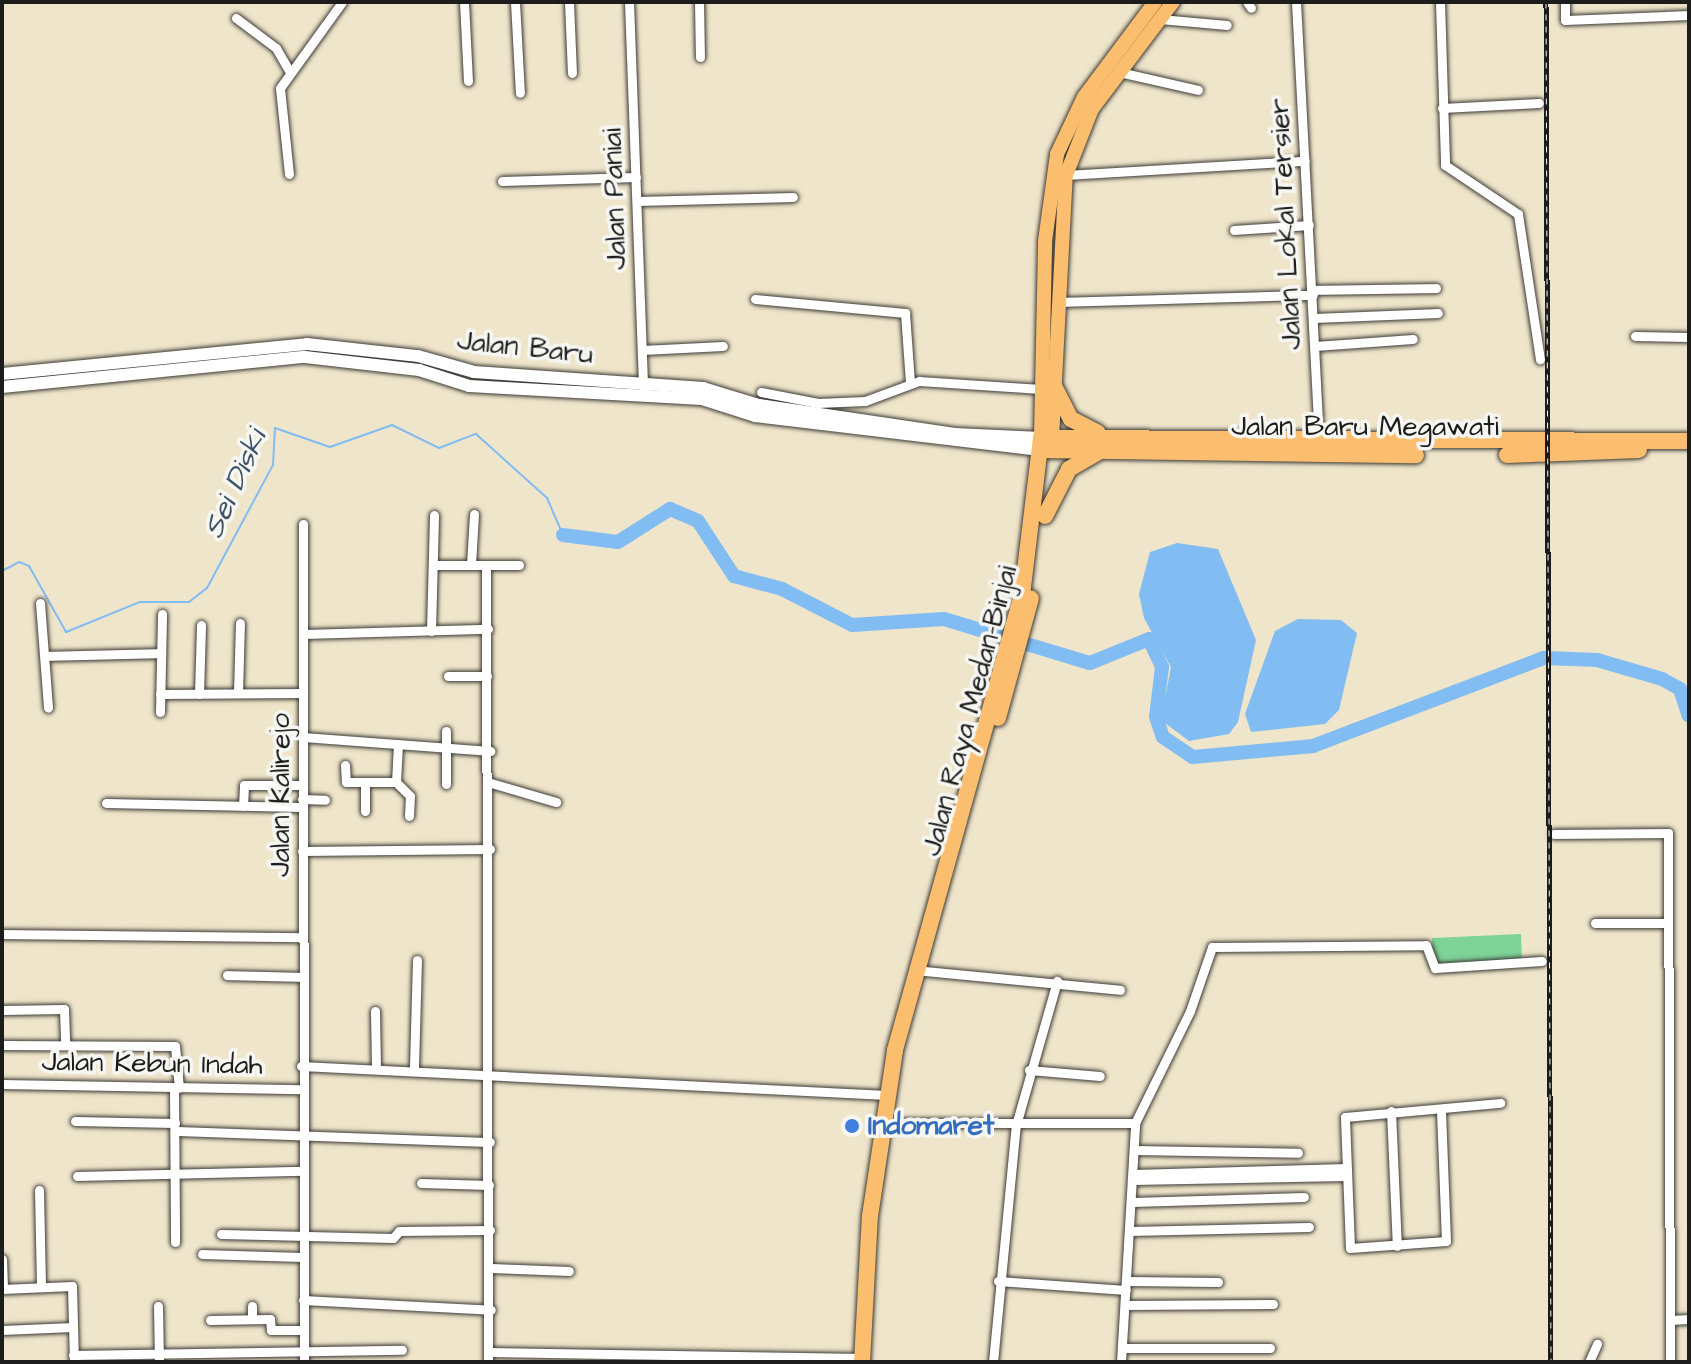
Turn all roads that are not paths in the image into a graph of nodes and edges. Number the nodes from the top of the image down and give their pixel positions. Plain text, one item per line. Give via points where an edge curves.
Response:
1 (342, 2) edge
2 (464, 2) edge
3 (515, 2) edge
4 (569, 2) edge
5 (629, 2) edge
6 (699, 2) edge
7 (1155, 2) edge
8 (1173, 2) edge
9 (1296, 2) edge
10 (1440, 2) edge
11 (1565, 2) edge
12 (1689, 15) edge
13 (236, 18) dead end
14 (1160, 19) junction
15 (1227, 25) dead end
16 (700, 57) dead end
17 (291, 71) junction
18 (1119, 72) junction
19 (572, 73) dead end
20 (468, 81) dead end
21 (1198, 90) dead end
22 (520, 93) dead end
23 (1539, 103) dead end
24 (1442, 108) junction
25 (1305, 161) junction
26 (289, 174) dead end
27 (1066, 175) junction
28 (636, 177) junction
29 (502, 181) dead end
30 (793, 197) dead end
31 (637, 201) junction
32 (1309, 225) junction
33 (1234, 230) dead end
34 (1436, 288) dead end
35 (1312, 293) junction
36 (755, 299) dead end
37 (1057, 302) junction
38 (1438, 313) dead end
39 (1314, 318) junction
40 (1635, 336) dead end
41 (1689, 337) edge
42 (1413, 339) dead end
43 (723, 346) dead end
44 (1315, 346) junction
45 (642, 350) junction
46 (1540, 359) dead end
47 (2, 374) edge
48 (910, 382) junction
49 (2, 387) edge
50 (643, 388) junction
51 (1048, 388) junction
52 (761, 392) dead end
53 (802, 410) junction
54 (1689, 441) edge
55 (1110, 443) junction
56 (1046, 444) junction
57 (1325, 447) junction
58 (1689, 450) edge
59 (474, 514) dead end
60 (434, 515) dead end
61 (1045, 516) junction
62 (303, 524) dead end
63 (433, 565) junction
64 (471, 565) junction
65 (486, 565) junction
66 (519, 565) dead end
67 (40, 603) dead end
68 (162, 614) dead end
69 (1021, 617) junction
70 (240, 623) dead end
71 (201, 625) dead end
72 (488, 629) junction
73 (431, 631) junction
74 (304, 634) junction
75 (161, 653) junction
76 (47, 656) junction
77 (448, 676) dead end
78 (487, 676) junction
79 (1004, 681) junction
80 (238, 693) junction
81 (303, 693) junction
82 (160, 694) junction
83 (199, 694) junction
84 (48, 708) dead end
85 (160, 712) dead end
86 (446, 731) dead end
87 (303, 737) junction
88 (398, 744) junction
89 (447, 748) junction
90 (490, 751) junction
91 (345, 765) dead end
92 (365, 782) junction
93 (396, 782) junction
94 (491, 783) junction
95 (446, 784) dead end
96 (302, 785) junction
97 (325, 800) dead end
98 (556, 802) dead end
99 (106, 803) dead end
100 (302, 803) junction
101 (243, 806) junction
102 (365, 811) dead end
103 (409, 816) dead end
104 (1554, 834) dead end
105 (490, 849) junction
106 (302, 851) junction
107 (1595, 923) dead end
108 (1668, 923) junction
109 (2, 934) edge
110 (301, 937) junction
111 (417, 960) dead end
112 (1542, 961) dead end
113 (924, 971) junction
114 (227, 975) dead end
115 (302, 977) junction
116 (1057, 981) junction
117 (1120, 990) dead end
118 (2, 1010) edge
119 (375, 1011) dead end
120 (65, 1043) junction
121 (2, 1045) edge
122 (301, 1066) junction
123 (414, 1067) junction
124 (376, 1068) junction
125 (1029, 1070) junction
126 (492, 1072) junction
127 (1100, 1076) dead end
128 (2, 1084) edge
129 (177, 1088) junction
130 (302, 1089) junction
131 (887, 1095) junction
132 (1500, 1103) dead end
133 (1391, 1111) junction
134 (1441, 1111) junction
135 (75, 1121) dead end
136 (1135, 1123) junction
137 (1016, 1125) junction
138 (175, 1127) junction
139 (885, 1133) junction
140 (304, 1140) junction
141 (490, 1142) junction
142 (1134, 1150) junction
143 (1298, 1153) dead end
144 (176, 1171) junction
145 (303, 1171) junction
146 (1346, 1172) junction
147 (77, 1176) dead end
148 (1133, 1177) junction
149 (421, 1183) dead end
150 (489, 1185) junction
151 (39, 1190) dead end
152 (1304, 1197) dead end
153 (1132, 1202) junction
154 (1309, 1227) dead end
155 (490, 1230) junction
156 (1130, 1231) junction
157 (221, 1234) dead end
158 (302, 1236) junction
159 (175, 1242) dead end
160 (1397, 1246) junction
161 (202, 1254) dead end
162 (302, 1257) junction
163 (2, 1259) edge
164 (491, 1268) junction
165 (569, 1271) dead end
166 (998, 1281) junction
167 (1218, 1282) dead end
168 (41, 1286) junction
169 (1126, 1286) junction
170 (3, 1289) edge
171 (303, 1300) junction
172 (1273, 1304) dead end
173 (1125, 1305) junction
174 (158, 1306) dead end
175 (252, 1306) dead end
176 (491, 1310) junction
177 (252, 1319) junction
178 (1689, 1319) edge
179 (210, 1320) dead end
180 (1670, 1320) junction
181 (73, 1327) junction
182 (2, 1330) edge
183 (303, 1330) junction
184 (1597, 1344) dead end
185 (303, 1348) junction
186 (1122, 1348) junction
187 (1270, 1348) dead end
188 (402, 1350) dead end
189 (117, 1357) edge
190 (159, 1357) edge
191 (488, 1357) edge
192 (74, 1359) edge
193 (865, 1361) edge
194 (304, 1362) edge
195 (993, 1362) edge
196 (1121, 1362) edge
197 (1589, 1362) edge
198 (1670, 1362) edge

1 - 17 street
2 - 20 street
3 - 22 street
4 - 19 street
5 - 28 street, Jalan Paniai
6 - 16 street
7 - 51 main road, Jalan Raya Medan-Binjai via 1084,97 1057,154 1045,241
8 - 14 main road, Jalan Raya Medan-Binjai
9 - 25 street, Jalan Lokal Tersier
10 - 24 street
11 - 12 street via 1565,20
13 - 17 street via 276,48
14 - 15 street
14 - 18 main road, Jalan Raya Medan-Binjai
17 - 26 street via 280,88
18 - 21 street
18 - 27 main road, Jalan Raya Medan-Binjai via 1092,109
23 - 24 street
24 - 46 street via 1445,165 1515,208 1523,224
25 - 27 street
25 - 32 street, Jalan Lokal Tersier
27 - 37 main road, Jalan Raya Medan-Binjai
28 - 29 street
28 - 31 street, Jalan Paniai
30 - 31 street
31 - 45 street, Jalan Paniai
32 - 33 street
32 - 35 street, Jalan Lokal Tersier
34 - 35 street
35 - 37 street
35 - 39 street, Jalan Lokal Tersier
36 - 48 street via 905,313
37 - 51 main road, Jalan Raya Medan-Binjai
38 - 39 street
39 - 44 street, Jalan Lokal Tersier
40 - 41 street
42 - 44 street
43 - 45 street
44 - 57 street, Jalan Lokal Tersier
45 - 50 street, Jalan Paniai
47 - 50 street, Jalan Baru via 307,344 418,356 474,372
48 - 51 street
48 - 53 street via 865,401
49 - 50 street, Jalan Baru via 305,357 419,370 469,386
50 - 53 street, Jalan Baru
51 - 55 highway via 1076,423
51 - 56 main road, Jalan Raya Medan-Binjai
52 - 53 street
53 - 56 street, Jalan Baru
54 - 57 highway, Jalan Baru Megawati
55 - 56 highway, Jalan Baru Megawati
55 - 57 highway, Jalan Baru Megawati
55 - 61 highway via 1069,469
56 - 61 highway, Jalan Raya Medan-Binjai
56 - 69 highway, Jalan Raya Medan-Binjai
57 - 58 highway, Jalan Baru Megawati
59 - 64 street
60 - 63 street
61 - 69 highway, Jalan Raya Medan-Binjai
62 - 74 street, Jalan Kalirejo
63 - 64 street
63 - 73 street
64 - 65 street
65 - 66 street
65 - 72 street
67 - 76 street
68 - 75 street
69 - 79 highway, Jalan Raya Medan-Binjai
70 - 80 street
71 - 83 street
72 - 73 street
72 - 78 street
73 - 74 street
74 - 81 street, Jalan Kalirejo
75 - 76 street
75 - 82 street
76 - 84 street
77 - 78 street
78 - 90 street
79 - 113 highway, Jalan Raya Medan-Binjai
79 - 131 highway, Jalan Raya Medan-Binjai
80 - 81 street
80 - 83 street
81 - 87 street, Jalan Kalirejo
82 - 83 street
82 - 85 street
86 - 89 street
87 - 88 street
87 - 96 street, Jalan Kalirejo
88 - 89 street
88 - 93 street
89 - 90 street
89 - 95 street
90 - 94 street
91 - 92 street via 346,782
92 - 93 street
92 - 102 street
93 - 103 street via 410,796
94 - 98 street
94 - 105 street
96 - 100 street, Jalan Kalirejo
96 - 101 street via 244,785
97 - 100 street
99 - 101 street
100 - 101 street
100 - 106 street, Jalan Kalirejo
104 - 108 street via 1668,833
105 - 106 street
105 - 126 street
106 - 110 street, Jalan Kalirejo
107 - 108 street
108 - 180 street
109 - 110 street
110 - 115 street, Jalan Kalirejo
111 - 123 street
112 - 136 street via 1435,968 1426,945 1215,945
113 - 116 street
113 - 139 highway, Jalan Raya Medan-Binjai
114 - 115 street
115 - 122 street, Jalan Kalirejo
116 - 117 street
116 - 125 street
118 - 120 street via 64,1009
119 - 124 street
120 - 121 street
120 - 129 street via 176,1047
122 - 124 street
122 - 130 street, Jalan Kalirejo
123 - 124 street
123 - 126 street
125 - 127 street
125 - 137 street
126 - 131 street
126 - 141 street
128 - 129 street, Jalan Kebun Indah
129 - 130 street, Jalan Kebun Indah
129 - 138 street
130 - 140 street, Jalan Kalirejo
131 - 139 highway, Jalan Raya Medan-Binjai
132 - 134 street
133 - 134 street
133 - 146 street via 1345,1117
133 - 160 street
134 - 160 street via 1448,1237
135 - 138 street
136 - 137 street
136 - 142 street
137 - 139 street
137 - 166 street
138 - 140 street
138 - 144 street
139 - 193 highway, Jalan Raya Medan-Binjai
140 - 141 street
140 - 145 street, Jalan Kalirejo
141 - 150 street
142 - 143 street
142 - 148 street
144 - 145 street
144 - 147 street
144 - 159 street
145 - 158 street, Jalan Kalirejo
146 - 148 street
146 - 160 street via 1347,1246
148 - 153 street
149 - 150 street
150 - 155 street
151 - 168 street
152 - 153 street
153 - 156 street
154 - 156 street
155 - 158 street
155 - 164 street
156 - 169 street
157 - 158 street
158 - 162 street, Jalan Kalirejo
161 - 162 street
162 - 171 street, Jalan Kalirejo
163 - 170 street
164 - 165 street
164 - 176 street
166 - 169 street
166 - 195 street
167 - 169 street
168 - 170 street
168 - 181 street via 72,1286
169 - 173 street
171 - 176 street
171 - 183 street, Jalan Kalirejo
172 - 173 street
173 - 186 street
174 - 190 street
175 - 177 street
176 - 191 street
177 - 179 street
177 - 183 street via 270,1319 271,1330
178 - 180 street
180 - 198 street
181 - 182 street
181 - 192 street
183 - 185 street, Jalan Kalirejo
184 - 197 street
185 - 188 street
185 - 190 street
185 - 194 street, Jalan Kalirejo
186 - 187 street
186 - 196 street
189 - 190 street
189 - 192 street
191 - 193 street

